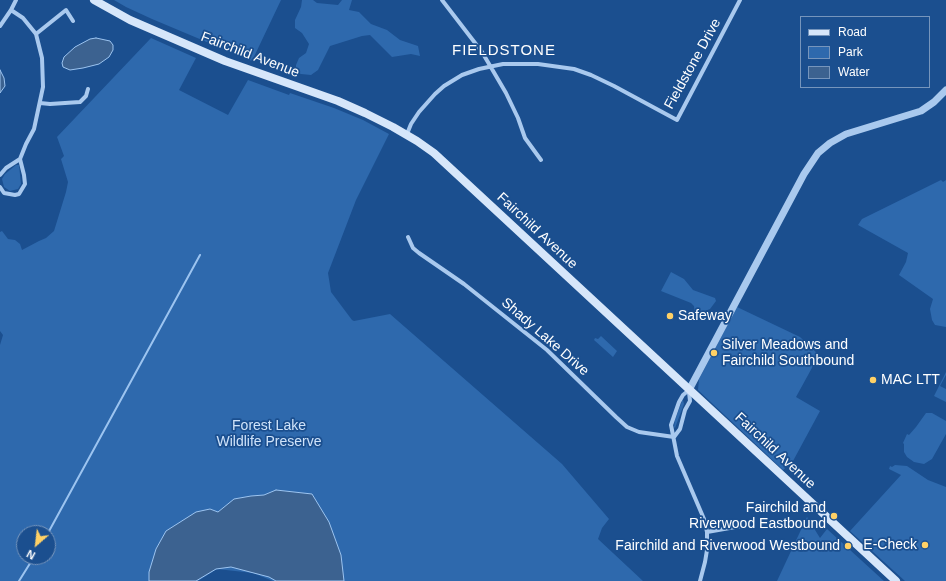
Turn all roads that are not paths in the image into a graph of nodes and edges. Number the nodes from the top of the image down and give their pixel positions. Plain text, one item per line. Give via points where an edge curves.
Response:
1 (16, 0) edge
2 (94, 0) edge
3 (442, 0) edge
4 (740, 0) edge
5 (11, 10) junction
6 (73, 20) dead end
7 (0, 26) edge
8 (36, 34) junction
9 (491, 66) junction
10 (88, 89) dead end
11 (946, 90) edge
12 (40, 104) junction
13 (407, 134) junction
14 (20, 159) junction
15 (541, 160) dead end
16 (0, 175) edge
17 (0, 187) edge
18 (408, 237) dead end
19 (689, 390) junction
20 (674, 437) junction
21 (741, 526) dead end
22 (707, 532) junction
23 (700, 581) edge
24 (896, 581) edge

1 - 5 street
2 - 13 main road, Fairchild Avenue via 130,20 201,51 345,104
3 - 9 street
4 - 9 street, Fieldstone Drive via 677,120 614,86 574,69 520,63
5 - 7 street
5 - 8 street via 23,18
6 - 8 street via 66,10
8 - 12 street via 42,58 43,87
9 - 13 street, Fieldstone Drive via 462,76 444,86 419,112
9 - 15 street via 509,99 525,138
10 - 12 street via 80,102
11 - 19 street via 921,111 836,138 814,158
12 - 14 street via 34,128
13 - 19 main road, Fairchild Avenue via 434,153
14 - 16 street
14 - 17 street via 25,179 24,188 15,195 4,192
18 - 20 street, Shady Lake Drive via 419,254 464,284 548,350 628,427 639,432
19 - 20 street via 690,401 680,429
19 - 20 street via 683,395 675,412 671,426
19 - 24 main road, Fairchild Avenue
20 - 22 street via 677,456
21 - 22 street
22 - 23 street via 705,562

